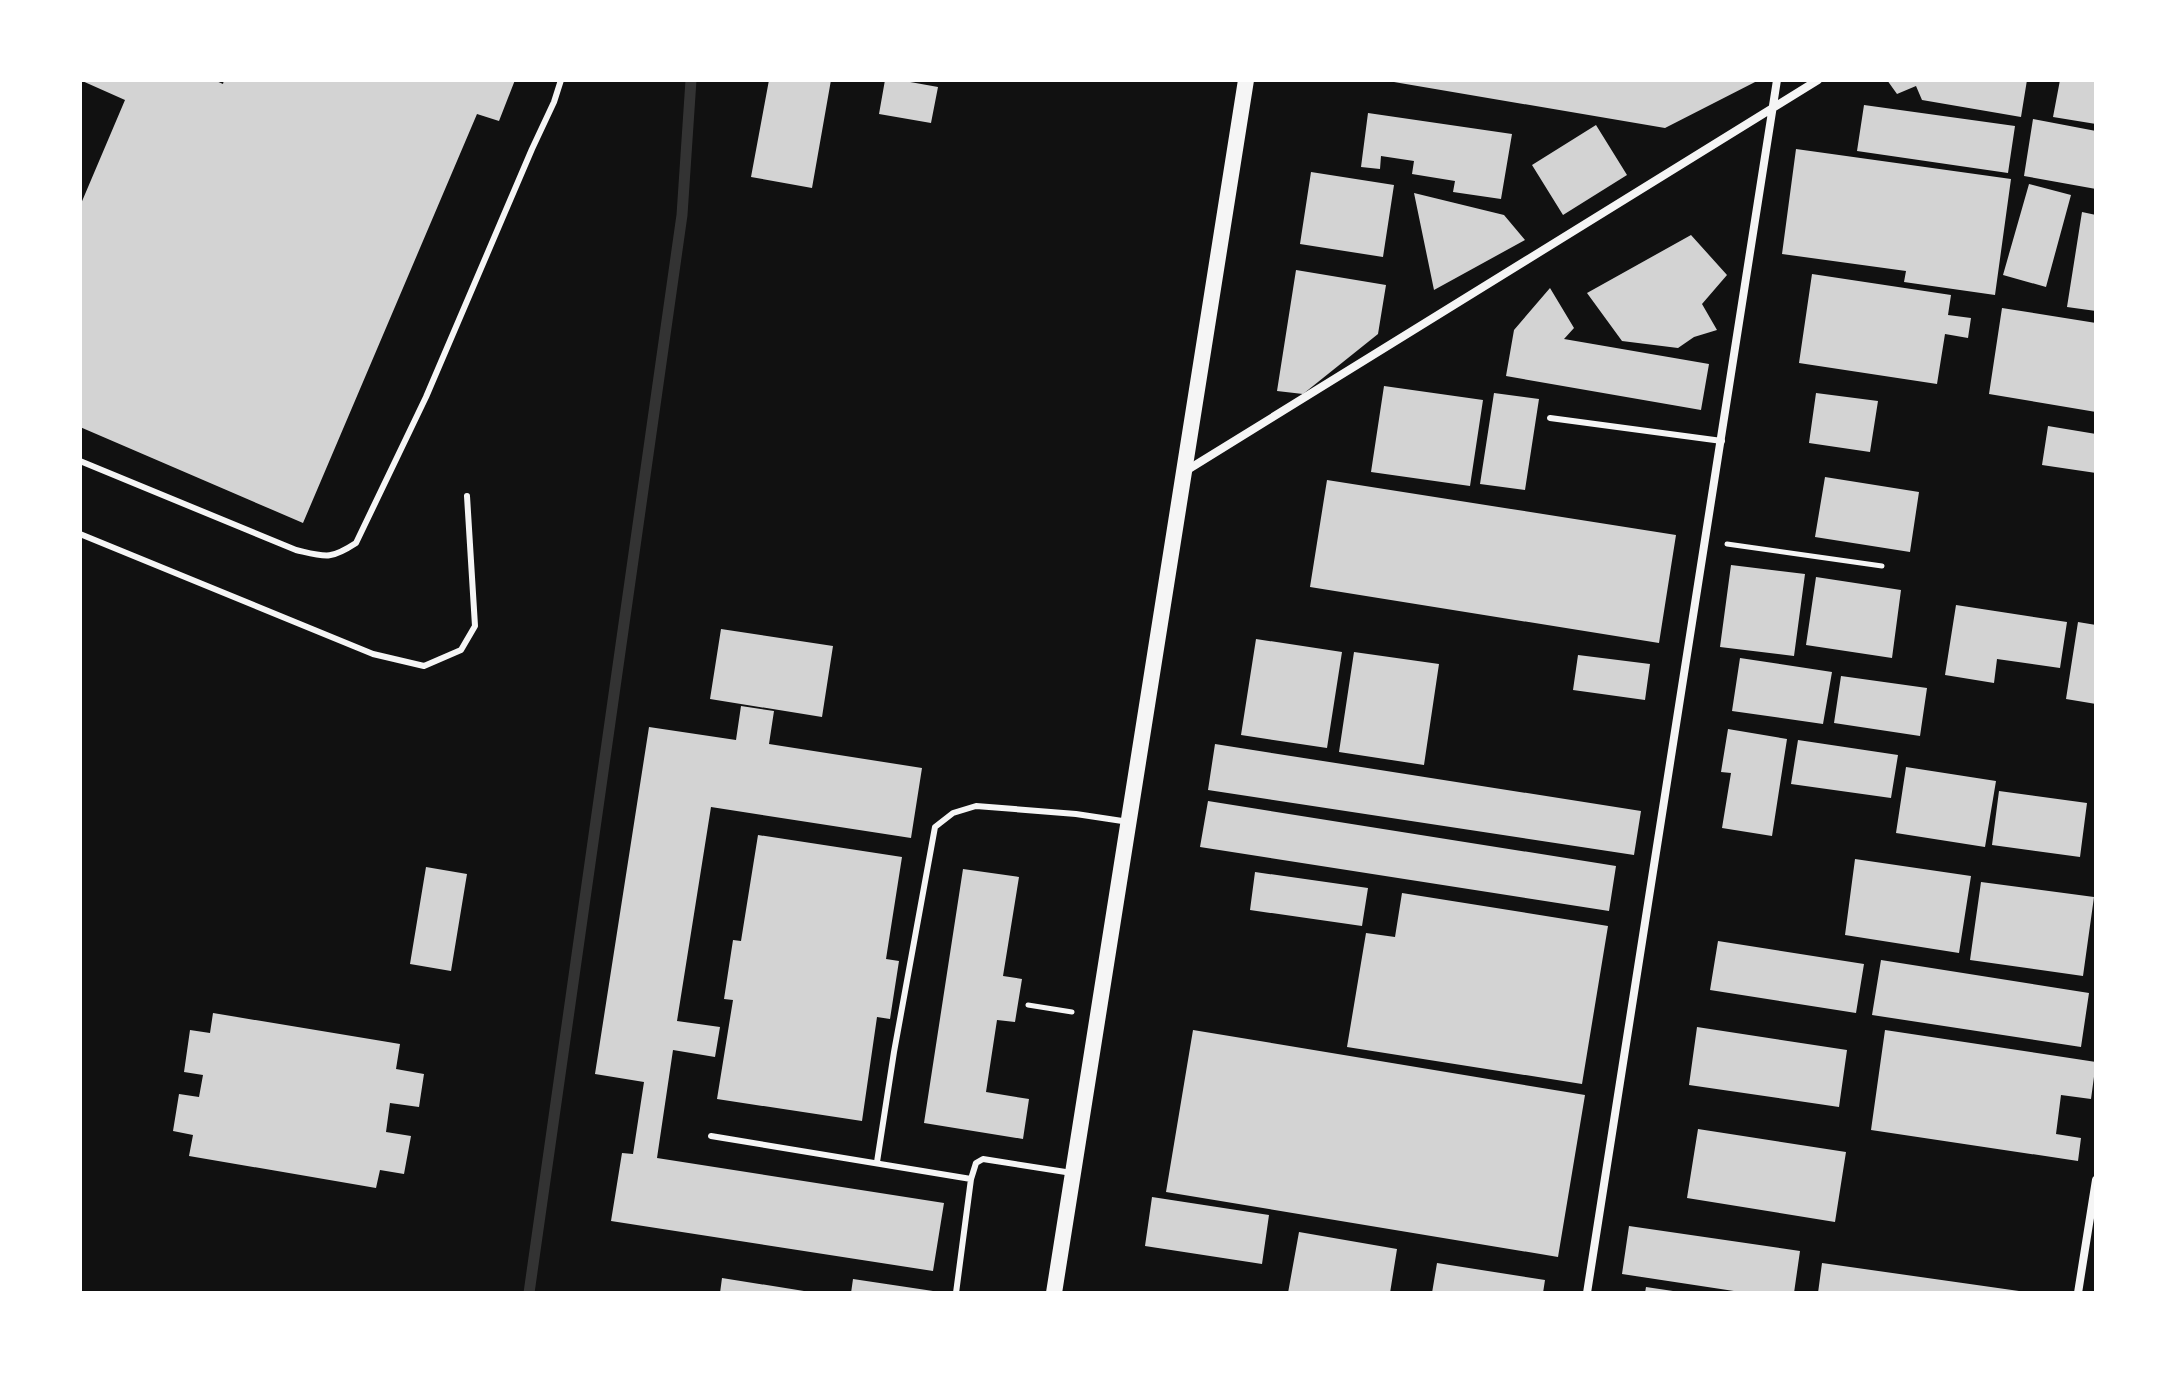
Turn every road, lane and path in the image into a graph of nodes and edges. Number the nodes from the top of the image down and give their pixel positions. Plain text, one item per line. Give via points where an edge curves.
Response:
1 (561, 80) edge
2 (1246, 80) edge
3 (1777, 80) edge
4 (1818, 80) edge
5 (1773, 108) junction
6 (1550, 418) dead end
7 (1722, 441) junction
8 (80, 461) edge
9 (1183, 473) junction
10 (467, 496) dead end
11 (80, 534) edge
12 (1706, 541) junction
13 (1882, 566) dead end
14 (1129, 822) junction
15 (1028, 1005) dead end
16 (1073, 1013) dead end
17 (711, 1136) dead end
18 (877, 1162) junction
19 (1072, 1173) junction
20 (971, 1179) junction
21 (2096, 1180) edge
22 (956, 1293) edge
23 (1054, 1293) edge
24 (1587, 1293) edge
25 (2078, 1293) edge

1 - 8 lane via 426,397 356,543 338,555 296,550
2 - 9 main road
3 - 5 street
4 - 5 street
5 - 7 street
5 - 9 street
6 - 7 lane
7 - 12 street
9 - 14 main road
10 - 11 lane via 475,626 461,650 424,666 373,654
12 - 13 path
12 - 24 street
14 - 18 lane via 976,806 953,813 935,827
14 - 19 main road
15 - 16 path
17 - 18 lane
18 - 20 lane
19 - 20 lane via 983,1159
19 - 23 main road
20 - 22 lane
21 - 25 street

